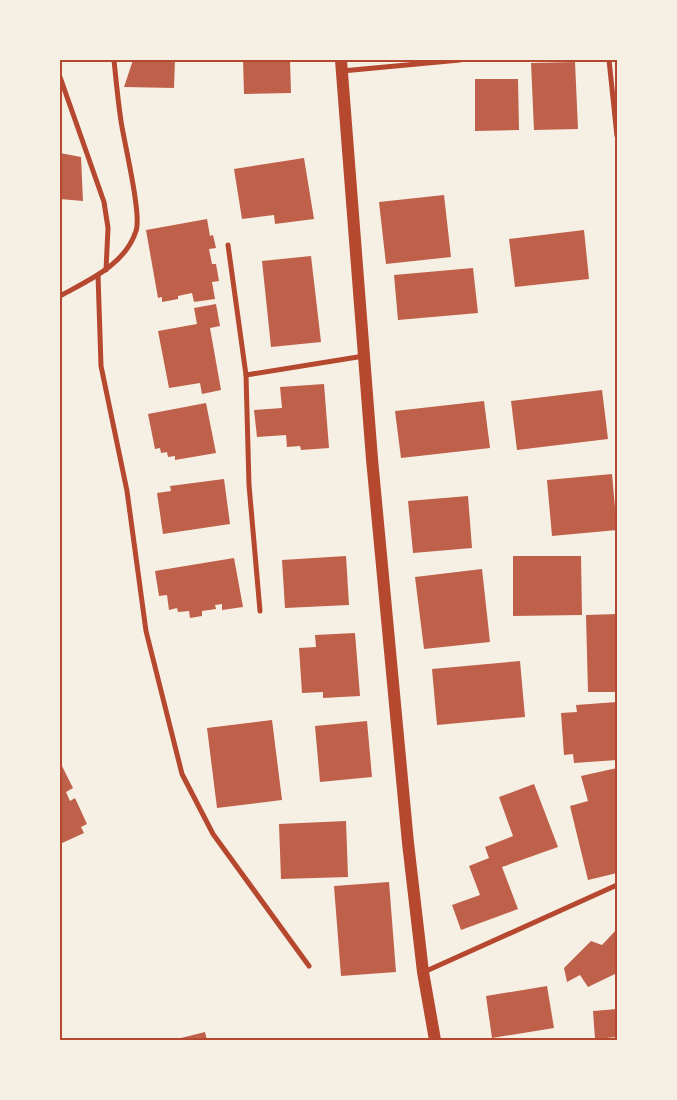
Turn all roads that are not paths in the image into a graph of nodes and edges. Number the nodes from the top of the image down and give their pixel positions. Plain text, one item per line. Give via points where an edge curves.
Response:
1 (114, 60) edge
2 (460, 60) edge
3 (609, 60) edge
4 (342, 66) edge
5 (60, 77) edge
6 (615, 90) edge
7 (617, 136) edge
8 (228, 244) dead end
9 (106, 271) junction
10 (98, 275) junction
11 (60, 296) edge
12 (365, 356) junction
13 (246, 375) junction
14 (260, 611) dead end
15 (617, 885) edge
16 (308, 966) dead end
17 (423, 972) junction
18 (435, 1040) edge

1 - 9 street via 120,118 136,202 137,229 127,250
2 - 4 street
3 - 6 street
4 - 12 main road
5 - 9 street via 104,202 108,228
6 - 7 street
8 - 13 street
9 - 10 street
10 - 11 street
10 - 16 street via 101,366 126,491 146,631 182,774 213,834
12 - 13 street
12 - 17 main road via 408,843
13 - 14 street via 249,485
15 - 17 street
17 - 18 main road

